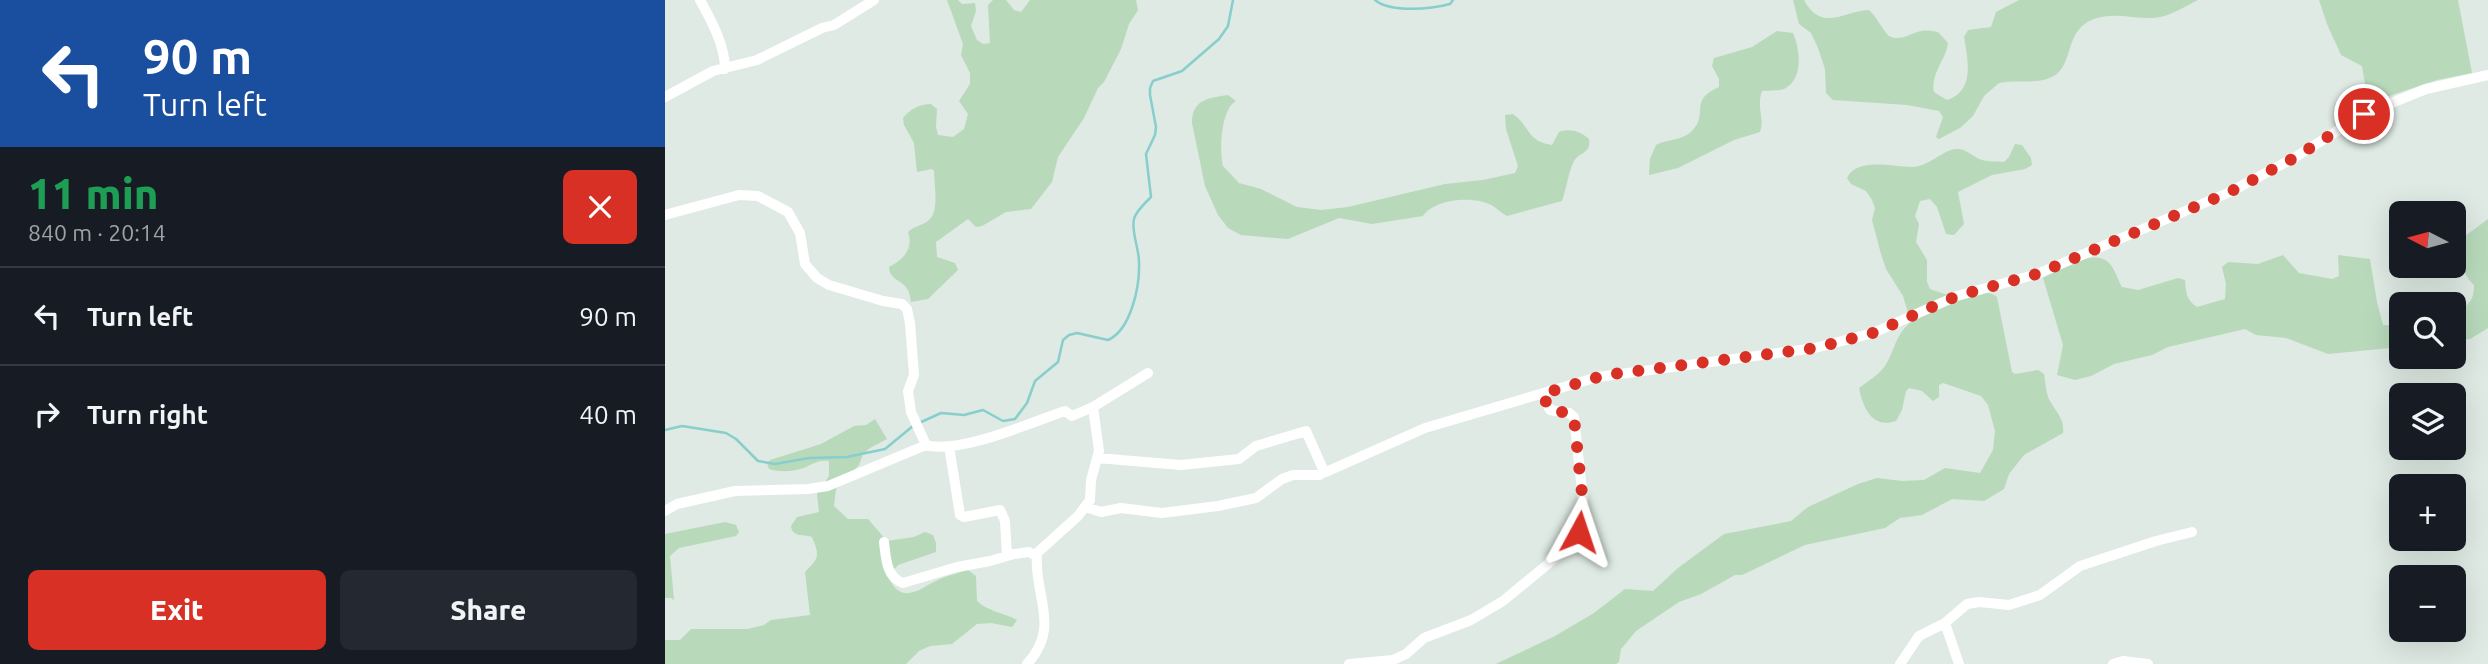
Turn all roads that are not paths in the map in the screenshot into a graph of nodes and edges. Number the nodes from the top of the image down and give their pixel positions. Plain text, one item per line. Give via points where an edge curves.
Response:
1 (700, 0) edge
2 (874, 0) edge
3 (725, 69) junction
4 (2488, 75) edge
5 (665, 97) edge
6 (665, 215) edge
7 (1148, 373) dead end
8 (1542, 394) junction
9 (1093, 407) junction
10 (926, 444) junction
11 (949, 446) junction
12 (1097, 458) junction
13 (1324, 471) junction
14 (1086, 507) junction
15 (665, 511) edge
16 (2192, 531) dead end
17 (884, 542) dead end
18 (1007, 556) junction
19 (1036, 556) junction
20 (1945, 623) junction
21 (1027, 664) edge
22 (1349, 664) edge
23 (1900, 664) edge
24 (1959, 664) edge
25 (2113, 664) edge
26 (2148, 664) edge

1 - 3 street via 713,23
2 - 3 street via 757,60
3 - 5 street
4 - 8 street via 2425,89 2364,114 2230,192 2037,274 1957,296 1873,333 1815,348 1605,375
6 - 10 street via 739,195 758,197 788,212 800,233 805,264 817,278 902,304 911,336 911,412
7 - 9 street
8 - 13 street via 1425,428
8 - 22 street via 1550,410 1574,418 1583,503 1578,534 1513,593 1471,620 1424,638 1393,660
9 - 11 street
9 - 12 street
10 - 11 street
10 - 15 street via 828,486 734,491
11 - 18 street via 959,513 964,517 1000,510
12 - 13 street via 1181,465 1239,459 1256,446 1304,431
12 - 14 street
13 - 14 street via 1318,476 1293,475 1256,498 1218,506 1162,513 1118,508 1101,512
14 - 19 street
16 - 20 street via 2080,566 2040,595 2009,605 1970,603
17 - 18 street via 892,577 903,583
18 - 19 street via 1029,552
19 - 21 street via 1045,634
20 - 23 street via 1919,636
20 - 24 street
25 - 26 street

